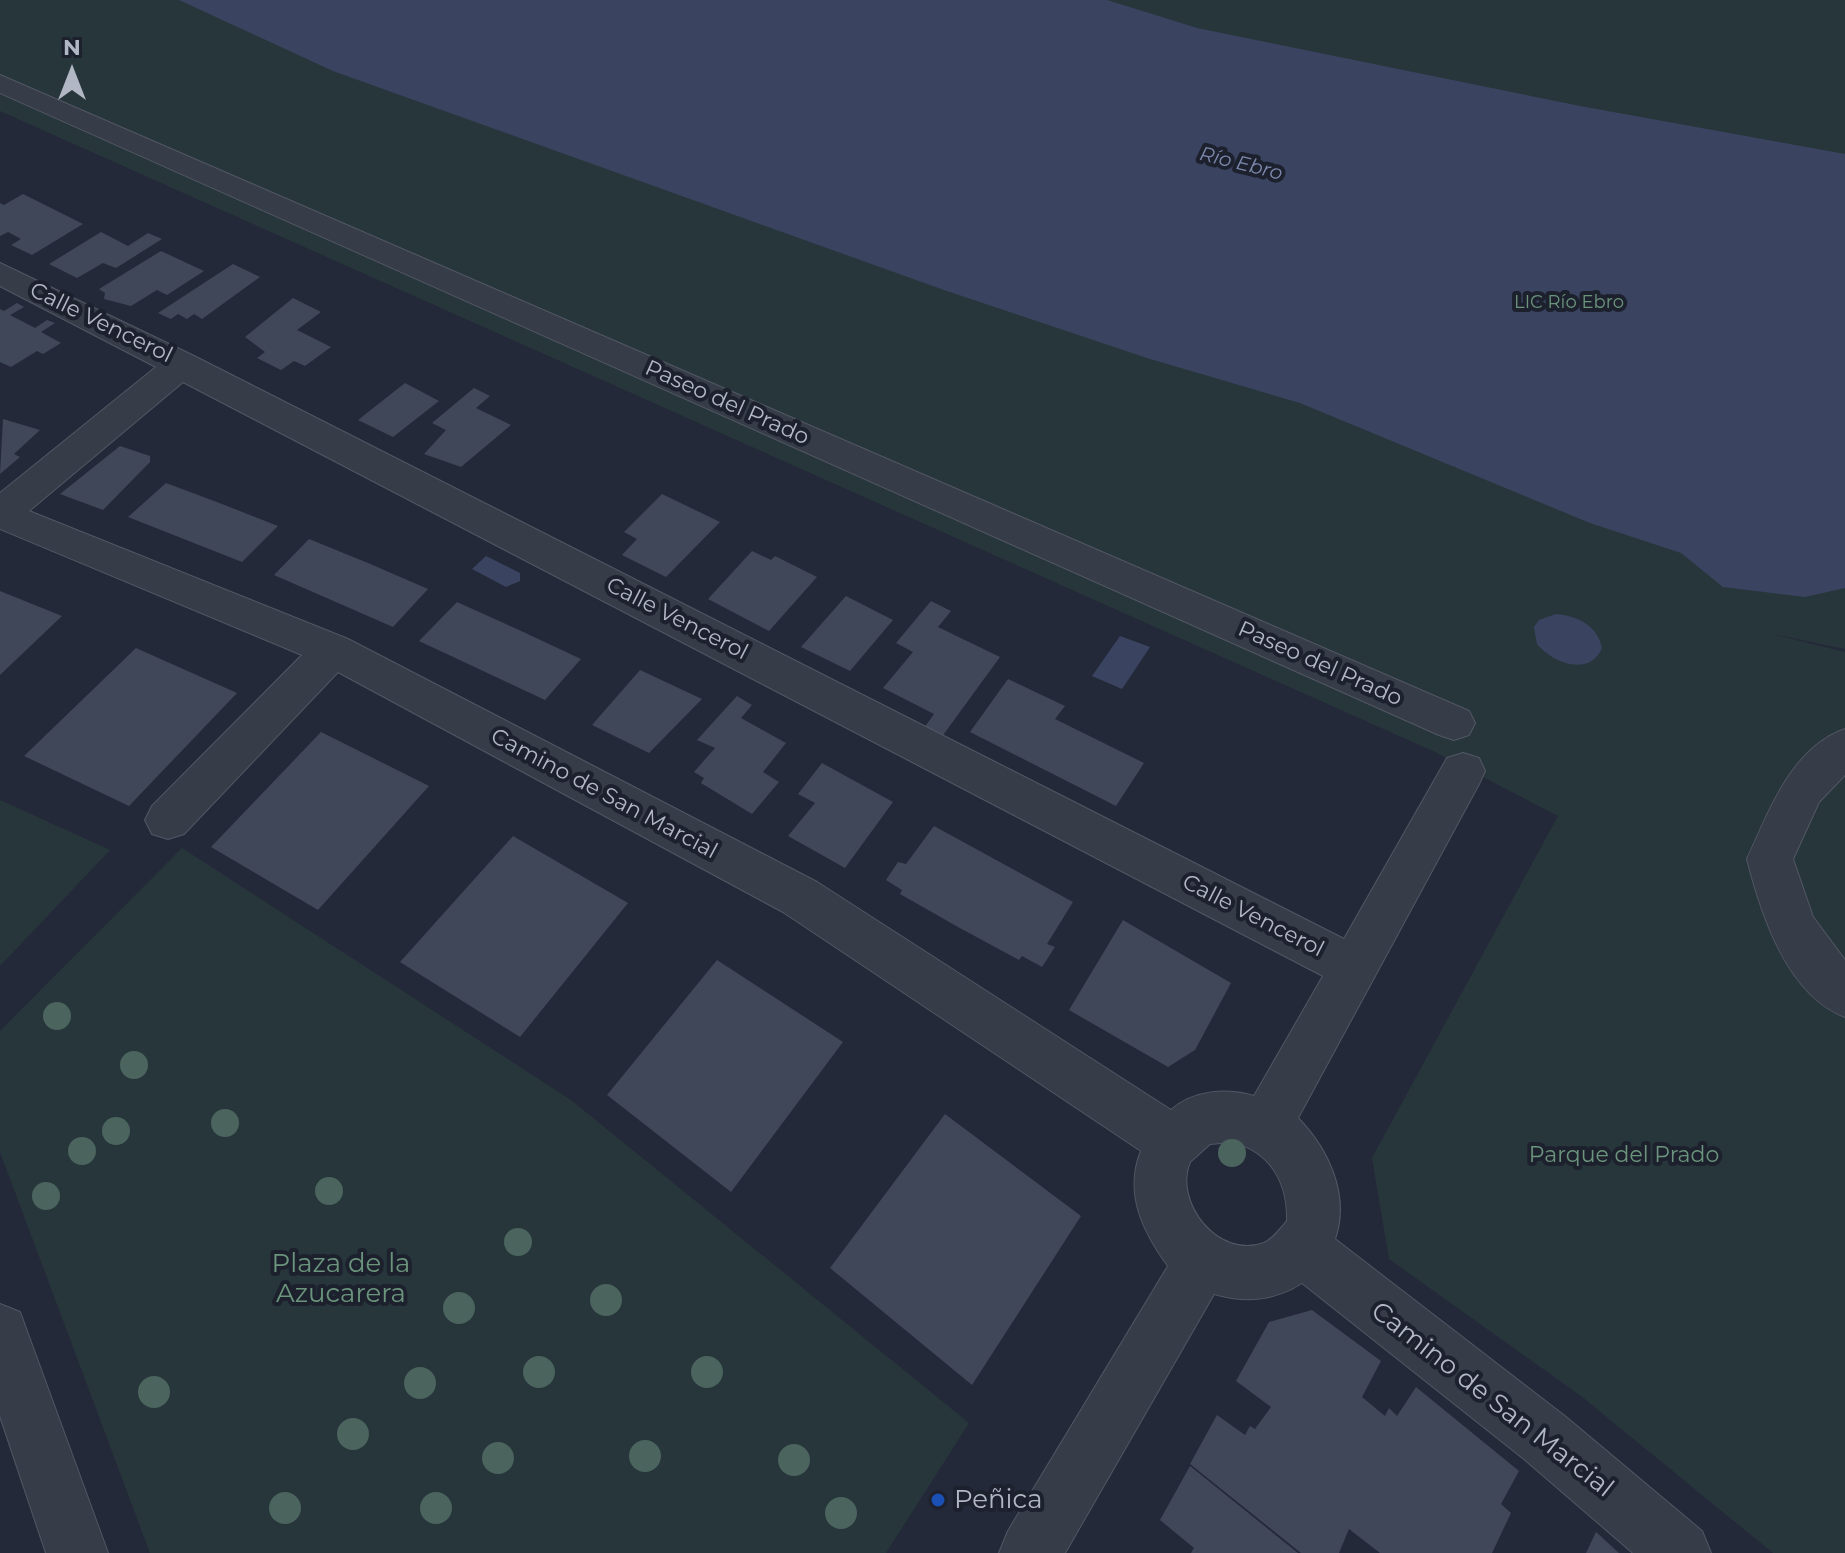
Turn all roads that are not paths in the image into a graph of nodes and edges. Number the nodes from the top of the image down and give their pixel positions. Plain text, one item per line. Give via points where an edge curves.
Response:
1 (0, 83) edge
2 (0, 273) edge
3 (182, 364) junction
4 (0, 514) edge
5 (333, 650) junction
6 (1454, 723) dead end
7 (1845, 747) edge
8 (1463, 771) dead end
9 (168, 820) dead end
10 (1354, 968) junction
11 (1845, 994) edge
12 (1266, 1126) junction
13 (1172, 1141) junction
14 (1302, 1248) junction
15 (1202, 1262) junction
16 (0, 1332) edge
17 (77, 1553) edge
18 (1030, 1553) edge
19 (1680, 1553) edge

1 - 6 street, Paseo del Prado
2 - 3 street, Calle Vencerol
3 - 4 street
3 - 10 street, Calle Vencerol
4 - 5 street, Camino de San Marcial
5 - 9 street
5 - 13 street, Camino de San Marcial via 800,897
7 - 11 street via 1802,790 1770,859 1783,906 1814,964
8 - 10 street
10 - 12 street
12 - 13 street via 1232,1116 1198,1121
12 - 14 street via 1294,1150 1312,1182 1315,1217
13 - 15 street via 1159,1169 1159,1204 1175,1237
14 - 15 street via 1274,1269 1250,1273
14 - 19 street, Camino de San Marcial via 1545,1438
15 - 18 street
16 - 17 street

